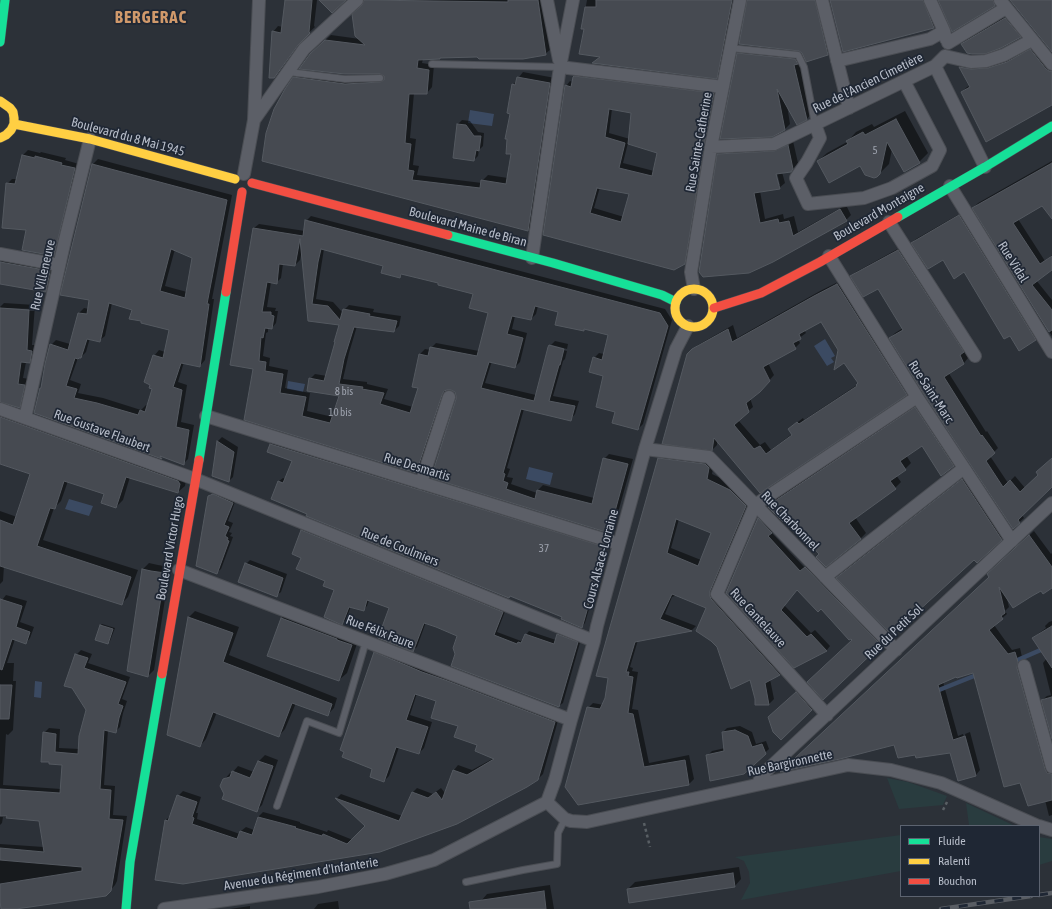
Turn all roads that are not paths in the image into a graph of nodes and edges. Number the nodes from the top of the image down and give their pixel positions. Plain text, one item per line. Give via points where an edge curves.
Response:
1 (5, 0) edge
2 (259, 0) edge
3 (357, 0) edge
4 (547, 0) edge
5 (573, 0) edge
6 (740, 0) edge
7 (822, 0) edge
8 (930, 0) edge
9 (1003, 4) edge
10 (946, 37) junction
11 (1032, 40) junction
12 (0, 42) edge
13 (730, 48) junction
14 (945, 56) junction
15 (837, 61) junction
16 (432, 64) dead end
17 (1052, 64) edge
18 (935, 66) junction
19 (560, 67) junction
20 (289, 72) junction
21 (380, 78) dead end
22 (904, 81) junction
23 (723, 87) junction
24 (0, 101) edge
25 (849, 108) junction
26 (254, 120) junction
27 (14, 124) junction
28 (815, 124) junction
29 (1052, 126) edge
30 (0, 138) edge
31 (90, 139) junction
32 (711, 147) junction
33 (985, 167) junction
34 (244, 179) junction
35 (950, 186) junction
36 (242, 192) junction
37 (890, 222) junction
38 (0, 254) edge
39 (829, 256) junction
40 (532, 258) junction
41 (59, 265) junction
42 (694, 289) junction
43 (676, 302) junction
44 (714, 308) junction
45 (688, 326) junction
46 (1050, 344) edge
47 (975, 356) dead end
48 (449, 397) dead end
49 (916, 397) junction
50 (0, 409) edge
51 (206, 416) junction
52 (25, 418) junction
53 (645, 449) junction
54 (964, 468) junction
55 (195, 479) junction
56 (421, 483) junction
57 (1052, 503) edge
58 (755, 505) junction
59 (1012, 541) junction
60 (619, 544) junction
61 (179, 570) junction
62 (824, 577) junction
63 (366, 641) junction
64 (594, 641) junction
65 (896, 650) junction
66 (1024, 666) dead end
67 (827, 715) junction
68 (571, 720) junction
69 (1052, 767) edge
70 (758, 784) junction
71 (547, 802) junction
72 (277, 806) dead end
73 (565, 818) junction
74 (1037, 825) edge
75 (1040, 826) edge
76 (1052, 830) edge
77 (466, 882) dead end
78 (126, 909) edge
79 (164, 909) edge

1 - 12 main road
2 - 26 street
3 - 20 street via 304,49
4 - 19 street
5 - 19 street
6 - 13 street, Rue Sainte-Catherine
7 - 15 street
8 - 10 street
9 - 10 street
9 - 11 street
10 - 14 street
10 - 15 street
11 - 14 street via 986,62 971,62
11 - 17 street
13 - 23 street, Rue Sainte-Catherine
13 - 28 lane via 798,55 804,67
14 - 18 street, Rue de l'Ancien Cimetière
15 - 25 street
16 - 19 lane
18 - 22 street, Rue de l'Ancien Cimetière
18 - 33 street
19 - 23 street
19 - 40 street
20 - 21 lane via 345,78
20 - 26 street
22 - 25 street, Rue de l'Ancien Cimetière
22 - 28 street via 940,150 932,166 892,188 864,198 808,204 796,178 820,138
23 - 32 street, Rue Sainte-Catherine
24 - 27 main road via 13,112
25 - 28 street, Rue de l'Ancien Cimetière
26 - 34 street
27 - 30 main road via 6,135
27 - 31 main road, Boulevard du 8 Mai 1945
28 - 32 street, Rue de l'Ancien Cimetière via 774,144
29 - 33 main road, Boulevard Montaigne
31 - 34 main road, Boulevard du 8 Mai 1945
31 - 41 street, Rue Villeneuve
32 - 42 street, Rue Sainte-Catherine via 691,272
33 - 35 main road, Boulevard Montaigne
34 - 36 main road via 234,185
34 - 36 main road via 252,186 248,191
34 - 40 main road, Boulevard Maine de Biran
35 - 37 main road, Boulevard Montaigne
35 - 46 street, Rue Vidal
36 - 51 main road, Boulevard Victor Hugo
37 - 39 main road, Boulevard Montaigne
37 - 47 street
38 - 41 street
39 - 44 main road, Boulevard Montaigne via 761,293
39 - 49 street, Rue Saint-Marc
40 - 43 main road, Boulevard Maine de Biran via 662,295
41 - 52 street, Rue Villeneuve
42 - 43 main road via 683,292
42 - 44 main road via 706,292
43 - 45 main road via 678,319
44 - 45 main road via 710,320 705,324 694,328
45 - 53 street, Cours Alsace-Lorraine via 676,349
48 - 56 street
49 - 54 street, Rue Saint-Marc
49 - 58 street
50 - 52 street, Rue Gustave Flaubert
51 - 55 main road, Boulevard Victor Hugo
51 - 56 street, Rue Desmartis
52 - 55 street, Rue Gustave Flaubert
53 - 58 street, Rue Charbonnel via 709,457
53 - 60 street, Cours Alsace-Lorraine
54 - 59 street, Rue Saint-Marc
54 - 62 street
55 - 61 main road, Boulevard Victor Hugo
55 - 64 street, Rue de Coulmiers
56 - 60 street, Rue Desmartis
57 - 59 street, Rue du Petit Sol
58 - 62 street, Rue Charbonnel
58 - 67 street, Rue Cantelauve via 717,594
59 - 65 street, Rue du Petit Sol
60 - 64 street, Cours Alsace-Lorraine
61 - 63 street, Rue Félix Faure
61 - 78 main road, Boulevard Victor Hugo via 130,862
62 - 65 street, Rue Charbonnel
63 - 68 street, Rue Félix Faure
63 - 72 lane via 339,733 307,721
64 - 68 street, Cours Alsace-Lorraine
65 - 67 street, Rue du Petit Sol
66 - 69 street
67 - 70 street, Rue du Petit Sol via 762,775
68 - 71 street, Cours Alsace-Lorraine
70 - 73 street, Rue Bargironnette via 587,822
70 - 74 street, Rue Bargironnette via 848,765 891,770 941,783
71 - 73 street
71 - 79 street, Avenue du Régiment d'Infanterie via 434,860 385,874 318,887
73 - 77 lane via 558,833 557,864
75 - 76 street, Rue Bargironnette

